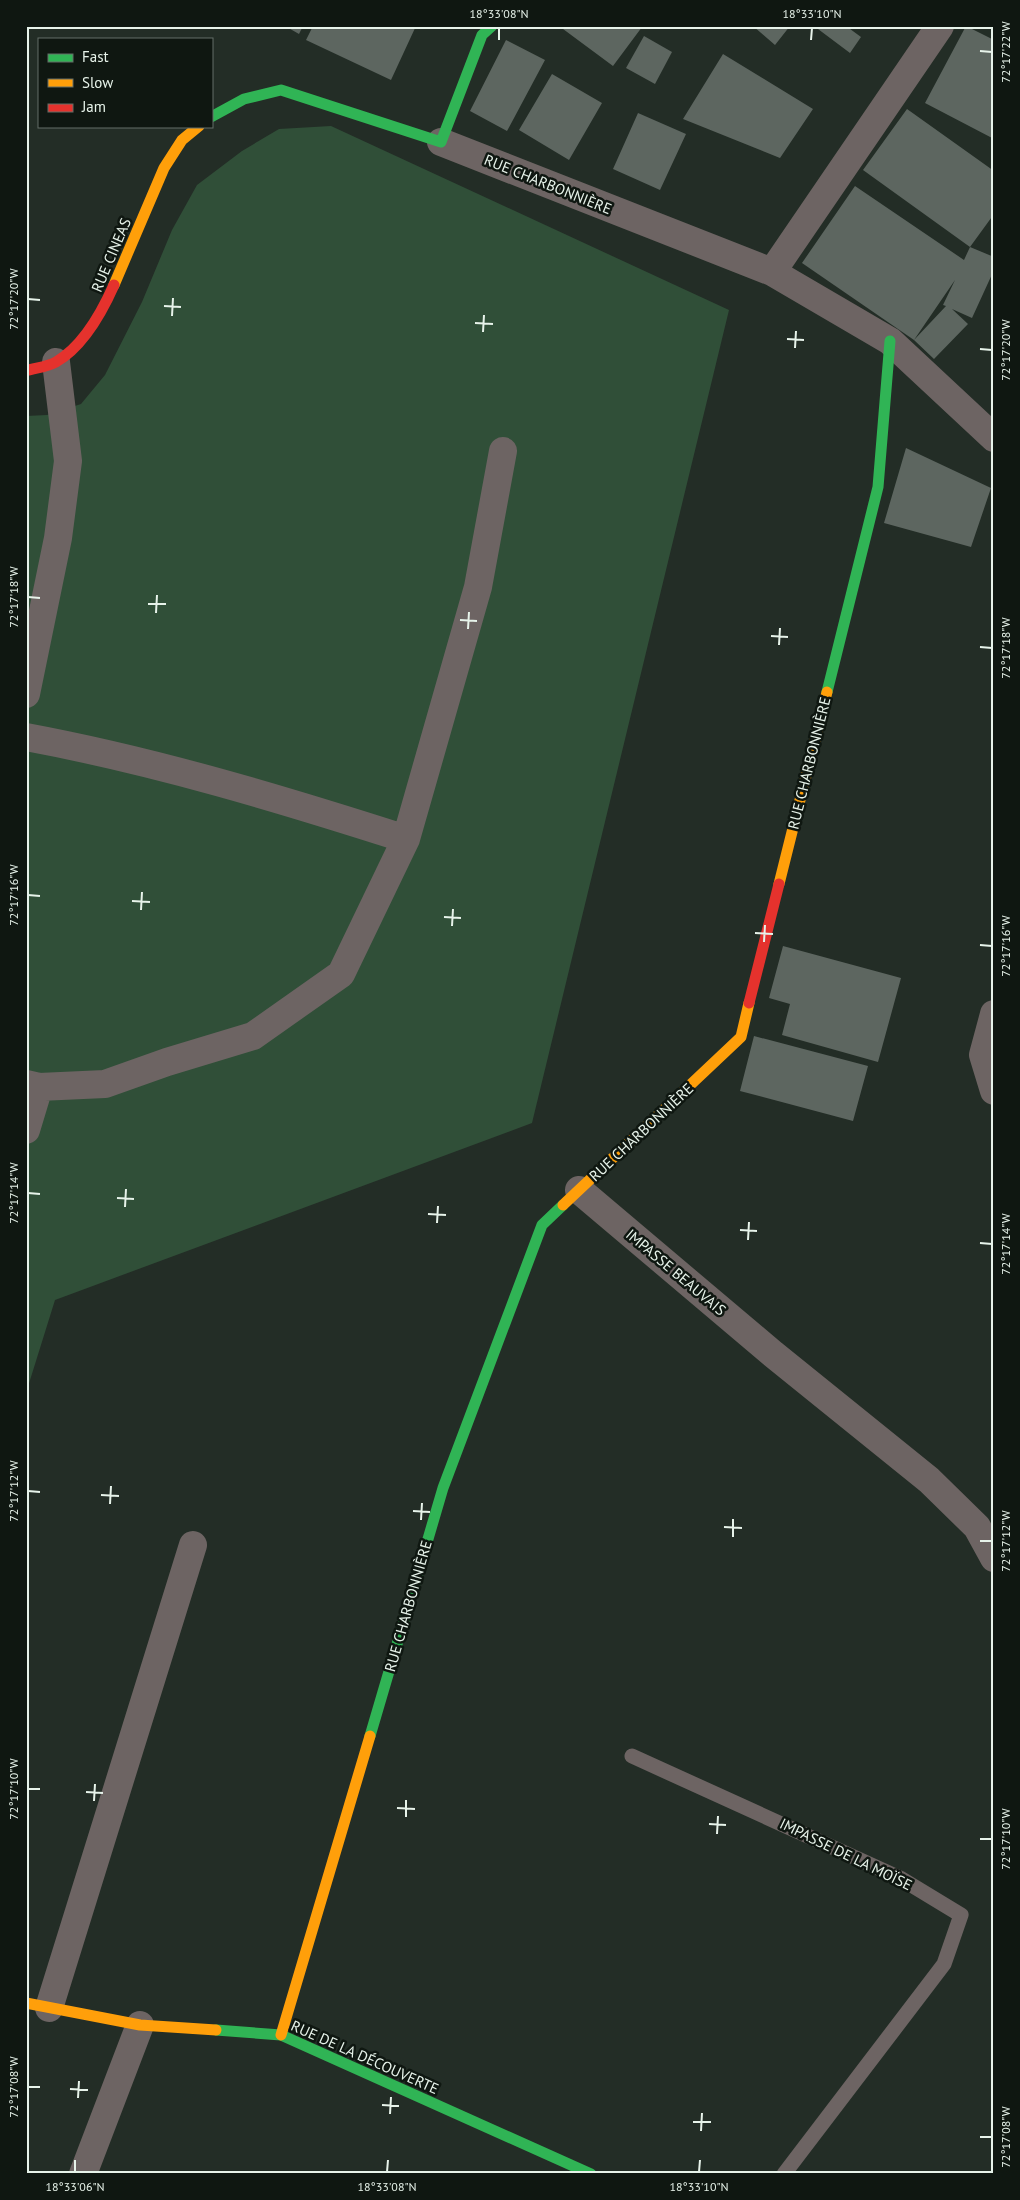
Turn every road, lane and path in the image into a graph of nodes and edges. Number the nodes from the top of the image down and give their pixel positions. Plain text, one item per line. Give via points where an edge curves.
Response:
1 (940, 26) edge
2 (481, 29) edge
3 (212, 116) edge
4 (196, 128) edge
5 (442, 142) junction
6 (772, 272) junction
7 (890, 341) junction
8 (56, 362) junction
9 (26, 371) edge
10 (994, 438) edge
11 (503, 451) dead end
12 (26, 694) edge
13 (26, 738) edge
14 (406, 839) junction
15 (994, 1014) edge
16 (33, 1085) edge
17 (994, 1091) edge
18 (26, 1130) edge
19 (579, 1190) junction
20 (193, 1545) dead end
21 (994, 1558) edge
22 (632, 1756) dead end
23 (38, 2006) edge
24 (140, 2025) junction
25 (281, 2035) junction
26 (83, 2174) edge
27 (590, 2174) edge
28 (784, 2174) edge

1 - 6 street
2 - 5 street
3 - 5 street via 244,99 281,90
4 - 8 street, RUE CINEAS via 182,140 164,168 103,310 81,340
5 - 6 street, RUE CHARBONNIÈRE
6 - 7 street, RUE CHARBONNIÈRE
7 - 10 street
7 - 19 street, RUE CHARBONNIÈRE via 878,486 741,1038
8 - 9 street, RUE CINEAS
8 - 12 street via 68,461 58,538
11 - 14 street via 478,587
13 - 14 street via 97,751 309,808
14 - 16 street via 341,974 253,1036 105,1084
15 - 17 street via 983,1055
16 - 18 street
19 - 21 street, IMPASSE BEAUVAIS via 773,1354 929,1480 977,1527
19 - 25 street, RUE CHARBONNIÈRE via 542,1226 443,1488
20 - 23 street
22 - 28 lane, IMPASSE DE LA MOÏSE via 900,1878 961,1916 944,1964
23 - 24 street, RUE DE LA DÉCOUVERTE
24 - 25 street, RUE DE LA DÉCOUVERTE
24 - 26 street
25 - 27 street, RUE DE LA DÉCOUVERTE

